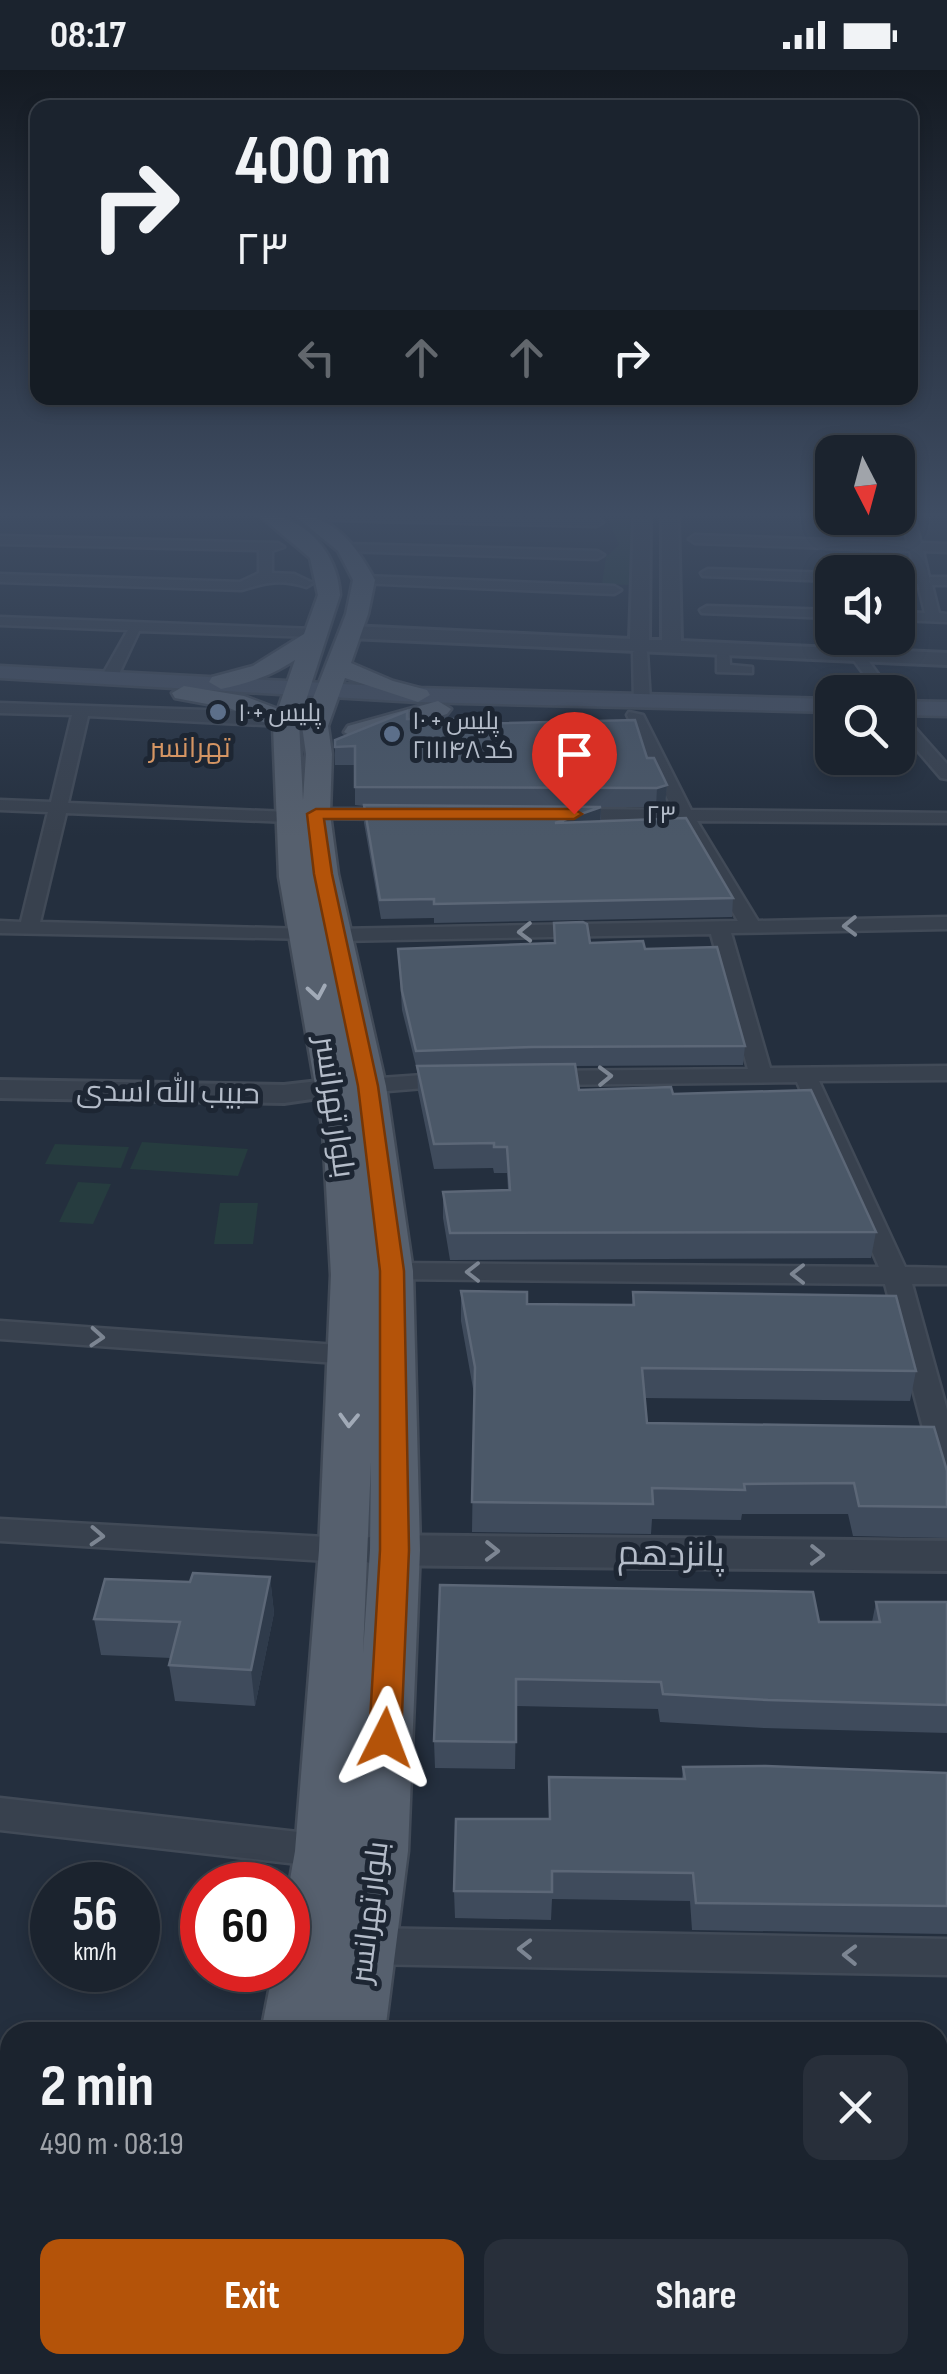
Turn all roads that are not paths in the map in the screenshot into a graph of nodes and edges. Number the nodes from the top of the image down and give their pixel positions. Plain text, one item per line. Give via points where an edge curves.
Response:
1 (12, 623) edge
2 (319, 623) edge
3 (353, 623) edge
4 (640, 623) edge
5 (672, 623) edge
6 (350, 632) junction
7 (133, 634) dead end
8 (314, 636) junction
9 (672, 647) junction
10 (640, 649) junction
11 (722, 650) junction
12 (815, 653) edge
13 (858, 655) joint
14 (947, 659) edge
15 (747, 670) dead end
16 (0, 672) edge
17 (868, 675) edge
18 (110, 676) junction
19 (221, 682) junction
20 (0, 686) edge
21 (184, 693) joint
22 (310, 694) junction
23 (423, 704) junction
24 (815, 706) edge
25 (0, 708) edge
26 (639, 708) junction
27 (947, 709) edge
28 (81, 712) junction
29 (915, 714) edge
30 (915, 718) edge
31 (815, 719) edge
32 (915, 722) edge
33 (947, 722) edge
34 (915, 733) edge
35 (947, 738) edge
36 (320, 754) junction
37 (947, 774) edge
38 (0, 804) edge
39 (58, 806) junction
40 (412, 814) edge
41 (548, 814) edge
42 (684, 814) junction
43 (302, 816) junction
44 (947, 818) edge
45 (947, 923) edge
46 (0, 927) edge
47 (30, 928) junction
48 (752, 928) junction
49 (720, 929) junction
50 (322, 935) junction
51 (760, 1073) junction
52 (804, 1073) junction
53 (947, 1073) edge
54 (523, 1078) edge
55 (484, 1079) edge
56 (0, 1089) edge
57 (348, 1090) junction
58 (284, 1094) junction
59 (392, 1271) junction
60 (896, 1275) junction
61 (947, 1276) edge
62 (0, 1330) edge
63 (351, 1355) junction
64 (947, 1462) edge
65 (0, 1530) edge
66 (344, 1550) junction
67 (394, 1550) junction
68 (947, 1556) edge
69 (0, 1814) edge
70 (324, 1851) junction
71 (366, 1946) junction
72 (947, 1957) edge
73 (296, 2022) edge
74 (355, 2022) edge

1 - 8 street
2 - 8 main road, بلوار تهرانسر
3 - 6 main road, بلوار تهرانسر
4 - 10 street
5 - 9 street
6 - 10 street
6 - 22 main road, بلوار تهرانسر
7 - 18 street
8 - 19 main road via 262,671
8 - 22 main road, بلوار تهرانسر
9 - 10 street
9 - 11 street
10 - 26 street
11 - 12 street
11 - 15 street via 722,669
13 - 14 street
13 - 17 street
16 - 18 main road
18 - 19 main road
19 - 22 main road
20 - 21 main road
21 - 22 main road via 235,702
22 - 23 main road
22 - 23 main road via 384,686
22 - 28 street via 260,717
22 - 36 main road, بلوار تهرانسر
22 - 43 main road, بلوار تهرانسر
23 - 26 main road
23 - 36 main road
24 - 26 main road
25 - 28 street
26 - 31 main road
26 - 42 street
27 - 29 main road
28 - 39 street
30 - 33 main road
32 - 35 street
34 - 37 street
36 - 43 main road, بلوار تهرانسر
38 - 39 street
39 - 43 street
39 - 47 street
40 - 43 street
41 - 42 street, ۲۳
42 - 44 street, ۲۳
42 - 48 street
43 - 50 main road, بلوار تهرانسر via 323,874
45 -> 48 street
46 - 47 street
47 - 50 street
48 - 49 street
49 -> 50 street
49 - 51 street
50 - 57 main road, بلوار تهرانسر
51 - 52 street
54 -> 51 street
52 - 53 street
52 - 60 street
55 - 57 street
56 - 58 street, حبیب الله اسدی
57 - 58 street
57 - 58 street, حبیب الله اسدی
57 - 59 main road, بلوار تهرانسر
57 - 63 main road, بلوار تهرانسر
60 -> 59 street
59 - 67 main road, بلوار تهرانسر
60 - 61 street
60 - 64 street
62 -> 63 street
63 -> 66 main road, بلوار تهرانسر
65 -> 66 street
66 - 67 street, پانزدهم
66 - 70 main road, بلوار تهرانسر
67 -> 68 street, پانزدهم
67 - 71 main road, بلوار تهرانسر via 379,1851
69 - 70 street
70 - 73 main road, بلوار تهرانسر
72 -> 71 street
71 - 74 main road, بلوار تهرانسر

